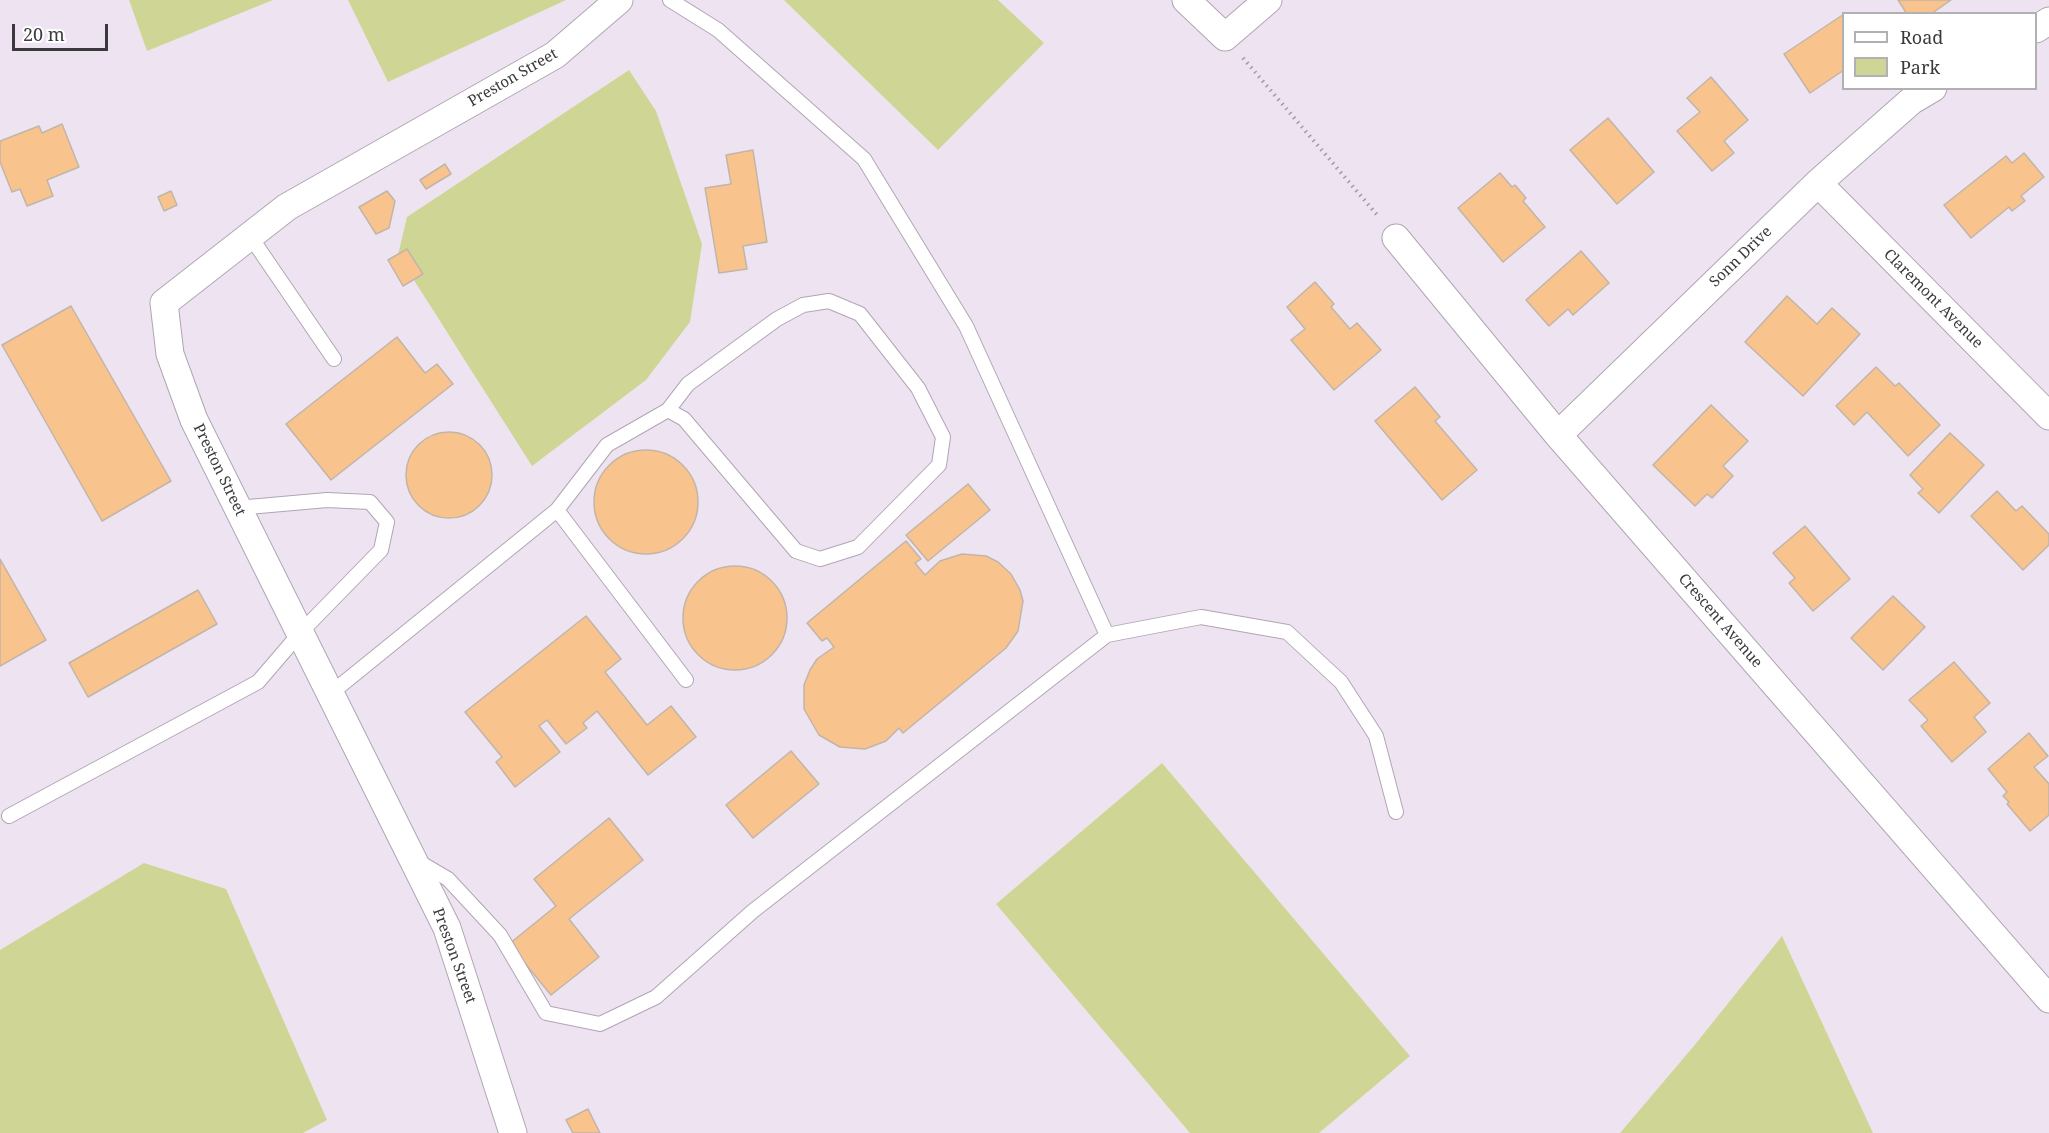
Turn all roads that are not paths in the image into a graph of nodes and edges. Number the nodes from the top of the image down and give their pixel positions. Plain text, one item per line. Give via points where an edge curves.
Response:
1 (619, 0) edge
2 (670, 0) edge
3 (1186, 0) edge
4 (1268, 0) edge
5 (1930, 90) edge
6 (1818, 183) junction
7 (250, 236) junction
8 (1396, 238) road end
9 (334, 359) dead end
10 (668, 411) junction
11 (2049, 417) edge
12 (1558, 435) junction
13 (237, 508) junction
14 (557, 510) junction
15 (300, 633) junction
16 (1107, 635) junction
17 (686, 680) dead end
18 (330, 694) junction
19 (1396, 812) dead end
20 (9, 816) dead end
21 (412, 858) junction
22 (2049, 999) edge
23 (513, 1133) edge

1 - 7 street, Preston Street via 555,55 287,207
2 - 16 lane via 718,30 864,159 966,326
3 - 4 street via 1226,37
5 - 6 street, Sonn Drive
6 - 11 street, Claremont Avenue
6 - 12 street, Sonn Drive
7 - 9 lane
7 - 13 street, Preston Street via 164,303 170,354 194,420
8 - 12 street, Crescent Avenue
10 - 10 lane via 684,419 796,551 820,560 858,546 939,465 943,437 918,388 860,314 829,301 802,305 777,318 688,384
10 - 14 lane via 607,445
12 - 22 street, Crescent Avenue
13 - 15 street, Preston Street
13 - 15 lane via 327,500 370,502 387,522 381,550
14 - 17 lane
14 - 18 lane
15 - 18 street, Preston Street
15 - 20 lane via 258,682
16 - 19 lane via 1201,617 1287,632 1341,682 1376,736
16 - 21 lane via 753,911 656,998 600,1024 546,1013 500,935 448,879
18 - 21 street, Preston Street
21 - 23 street, Preston Street via 447,928

